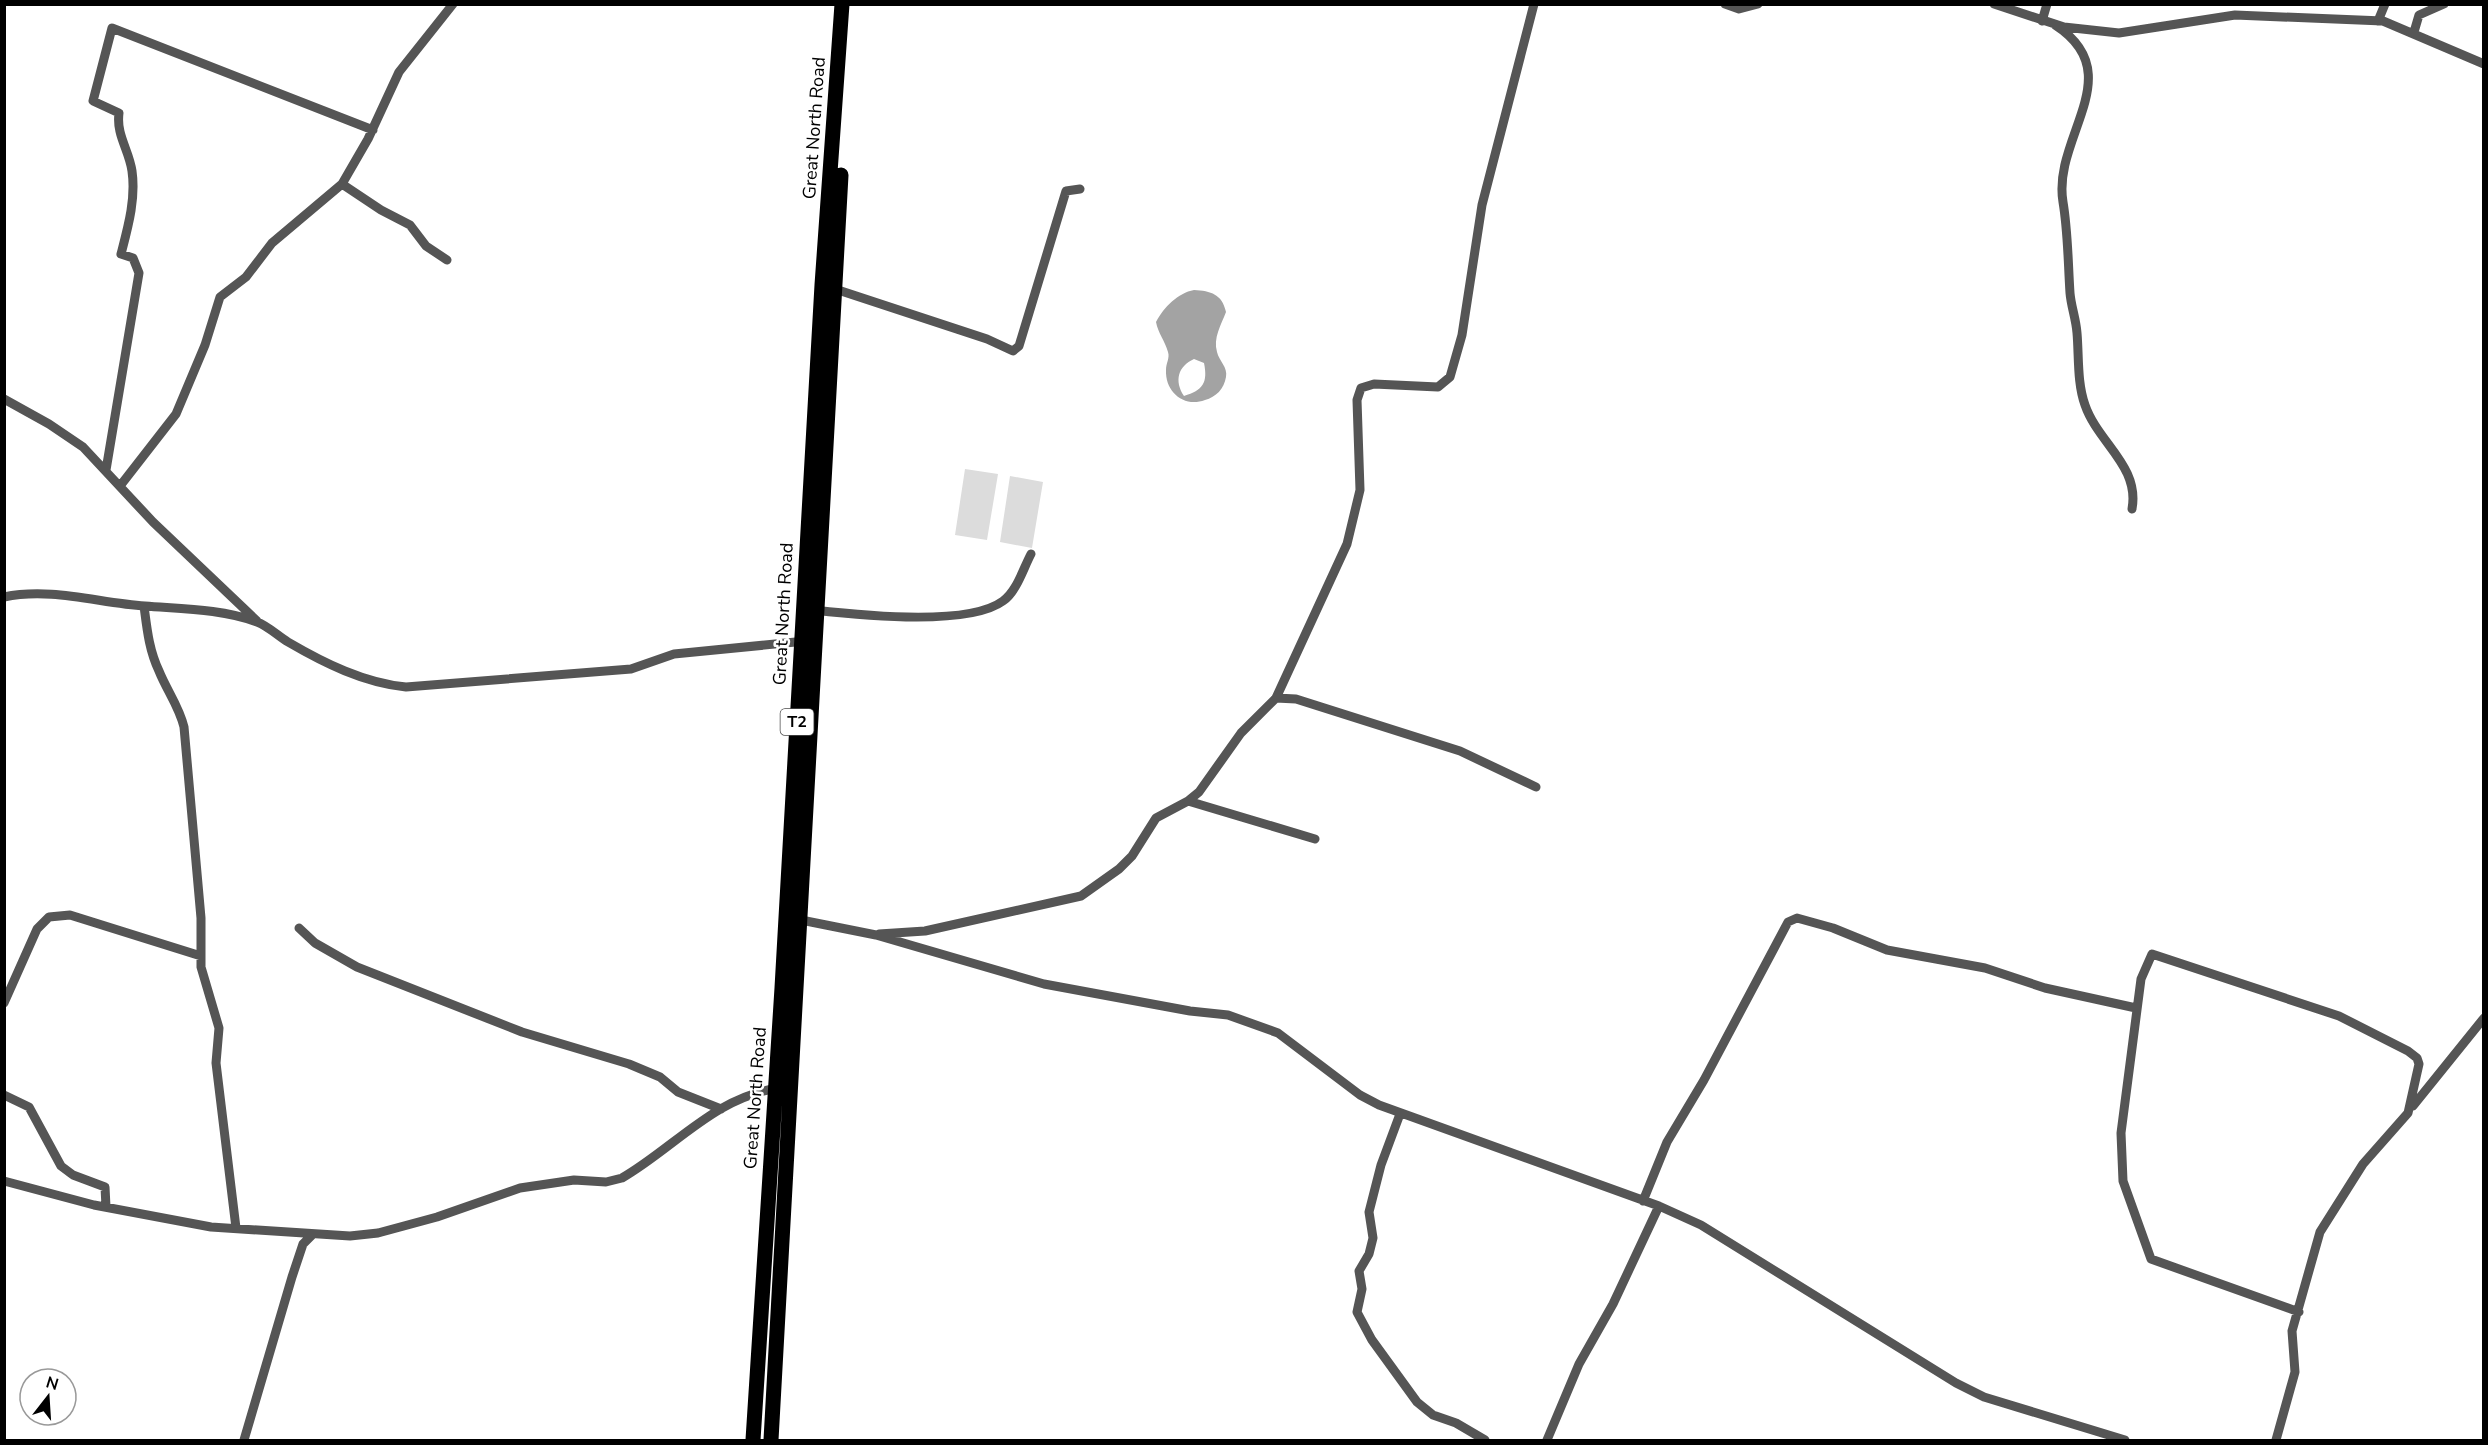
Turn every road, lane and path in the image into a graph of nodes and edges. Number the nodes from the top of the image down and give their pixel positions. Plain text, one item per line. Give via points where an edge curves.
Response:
1 (453, 4) edge
2 (842, 4) edge
3 (850, 4) edge
4 (1533, 4) edge
5 (1725, 4) edge
6 (1758, 4) edge
7 (1994, 4) edge
8 (2047, 4) edge
9 (2385, 4) edge
10 (2444, 4) edge
11 (2042, 21) junction
12 (2378, 21) junction
13 (2055, 24) junction
14 (2414, 32) junction
15 (2484, 64) edge
16 (373, 130) junction
17 (342, 184) junction
18 (1080, 189) dead end
19 (447, 260) dead end
20 (828, 287) junction
21 (4, 399) edge
22 (105, 470) junction
23 (120, 486) junction
24 (2132, 509) dead end
25 (1031, 554) dead end
26 (4, 597) edge
27 (144, 606) junction
28 (810, 609) junction
29 (259, 622) junction
30 (808, 641) junction
31 (1276, 698) junction
32 (1536, 787) dead end
33 (1188, 801) junction
34 (1315, 839) dead end
35 (793, 918) junction
36 (299, 928) dead end
37 (876, 935) junction
38 (201, 956) junction
39 (4, 1003) edge
40 (2136, 1008) junction
41 (2484, 1018) edge
42 (790, 1087) junction
43 (774, 1089) junction
44 (4, 1095) edge
45 (721, 1109) junction
46 (2408, 1113) junction
47 (1400, 1114) junction
48 (4, 1180) edge
49 (1643, 1201) junction
50 (1659, 1206) junction
51 (106, 1207) junction
52 (236, 1228) junction
53 (312, 1235) junction
54 (2299, 1312) junction
55 (244, 1440) edge
56 (753, 1440) edge
57 (771, 1440) edge
58 (1485, 1440) edge
59 (1547, 1440) edge
60 (2125, 1440) edge
61 (2276, 1440) edge

1 - 16 street via 399,72
2 - 20 highway, Great North Road / T2
3 - 20 highway, Great North Road / T2
4 - 31 street via 1482,205 1465,320 1450,377 1438,387 1374,384 1361,388 1357,400 1360,490 1347,544
5 - 6 street via 1739,9
7 - 11 street
8 - 11 street
9 - 12 street
10 - 14 street via 2419,15
11 - 13 street
12 - 13 street via 2235,15 2119,33
12 - 14 street
13 - 24 street via 2082,50 2090,73 2061,187 2083,402 2094,426 2126,468 2134,496
14 - 15 street
16 - 17 street
16 - 22 street via 112,28 93,101 119,113 117,129 132,172 132,212 121,254 133,258 139,273
17 - 19 street via 410,225 426,246
17 - 23 street via 272,243 246,277 220,297 206,345 176,414
18 - 20 street via 1066,191 1020,345 1013,351
20 - 28 highway, Great North Road / T2
21 - 22 street via 67,435
22 - 23 street
23 - 29 street
25 - 28 street via 1008,597 985,609 923,619
26 - 27 street via 44,594
27 - 29 street via 177,607
27 - 38 street via 149,644 184,727
28 - 30 highway, Great North Road / T2
29 - 30 street via 304,651 344,670 388,686 406,687 631,669 674,654
30 - 35 highway, Great North Road / T2
31 - 32 street via 1296,699 1460,751
31 - 33 street via 1241,733 1207,782
33 - 34 street
33 - 37 street via 1156,818 1132,856 1080,896 925,931
35 - 37 street
35 - 42 highway, Great North Road / T2
35 - 43 highway, Great North Road / T2
36 - 45 street via 315,943 357,967 522,1032 629,1064 660,1077 678,1092
37 - 47 street via 1044,984 1228,1015 1258,1025 1296,1045 1360,1095
38 - 39 street via 70,915 49,916 37,929
38 - 52 street via 219,1028 216,1063
40 - 46 street via 2141,979 2152,954 2338,1016 2417,1058 2416,1086
40 - 49 street via 2045,988 1985,968 1887,950 1797,918 1788,922 1667,1142
40 - 54 street via 2121,1133 2123,1181 2151,1259
41 - 46 street
42 - 43 street
42 - 57 highway, Great North Road / T2
43 - 45 street via 752,1094
43 - 56 highway, Great North Road / T2
44 - 51 street via 29,1107 61,1166 105,1187
45 - 53 street via 631,1173 614,1180 574,1180 520,1188 378,1233
46 - 54 street via 2363,1164 2331,1211 2313,1255
47 - 49 street
47 - 58 street via 1381,1165 1370,1212 1373,1238 1359,1271 1362,1289 1357,1312 1372,1340 1417,1402 1433,1415
48 - 51 street
49 - 50 street
50 - 59 street via 1613,1304 1579,1364
50 - 60 street via 1701,1226 1956,1383 1984,1397
51 - 52 street
52 - 53 street
53 - 55 street via 303,1244 292,1277
54 - 61 street via 2291,1339 2295,1372

